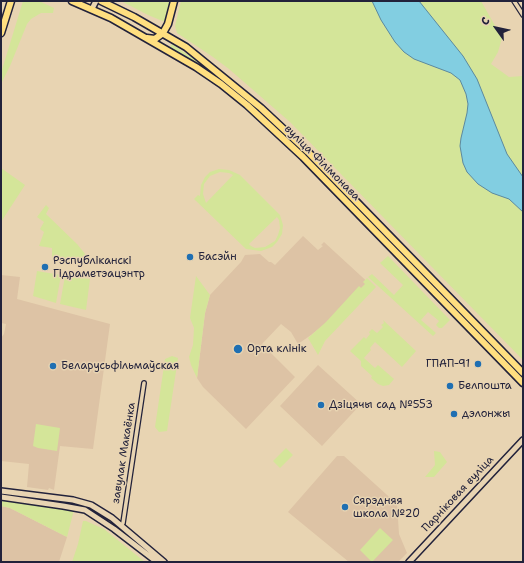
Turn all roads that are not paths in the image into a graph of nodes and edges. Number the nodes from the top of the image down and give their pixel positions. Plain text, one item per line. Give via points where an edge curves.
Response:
1 (11, 1) edge
2 (72, 1) edge
3 (96, 1) edge
4 (101, 1) edge
5 (174, 1) edge
6 (514, 1) edge
7 (92, 9) junction
8 (523, 15) edge
9 (1, 33) edge
10 (163, 33) junction
11 (146, 38) junction
12 (261, 108) junction
13 (256, 114) junction
14 (389, 235) junction
15 (384, 241) junction
16 (423, 270) junction
17 (418, 275) junction
18 (485, 334) junction
19 (480, 339) junction
20 (523, 373) edge
21 (144, 383) dead end
22 (523, 383) edge
23 (523, 440) edge
24 (1, 491) edge
25 (1, 497) edge
26 (83, 502) junction
27 (81, 509) junction
28 (121, 526) junction
29 (156, 562) edge
30 (164, 562) edge
31 (408, 562) edge

1 - 9 main road
2 - 7 main road, вуліца Філімонава
3 - 7 street
4 - 10 main road, вуліца Філімонава
5 - 10 main road
6 - 8 street
7 - 11 main road, вуліца Філімонава
10 - 11 main road via 155,39
10 - 12 main road, вуліца Філімонава via 186,47
11 - 13 main road, вуліца Філімонава via 203,71
12 - 13 main road
12 - 14 main road, вуліца Філімонава
13 - 15 main road, вуліца Філімонава via 303,157
14 - 15 main road
14 - 16 main road, вуліца Філімонава
15 - 17 main road, вуліца Філімонава
16 - 17 main road
16 - 18 main road, вуліца Філімонава
17 - 19 main road, вуліца Філімонава
18 - 19 main road
18 - 20 main road, вуліца Філімонава
19 - 22 main road, вуліца Філімонава
21 - 28 street, завулак Макаёнка
23 - 31 street, Парніковая вуліца
24 - 26 street
25 - 27 street
26 - 27 street
26 - 28 street
27 - 29 street via 104,521
28 - 30 street

